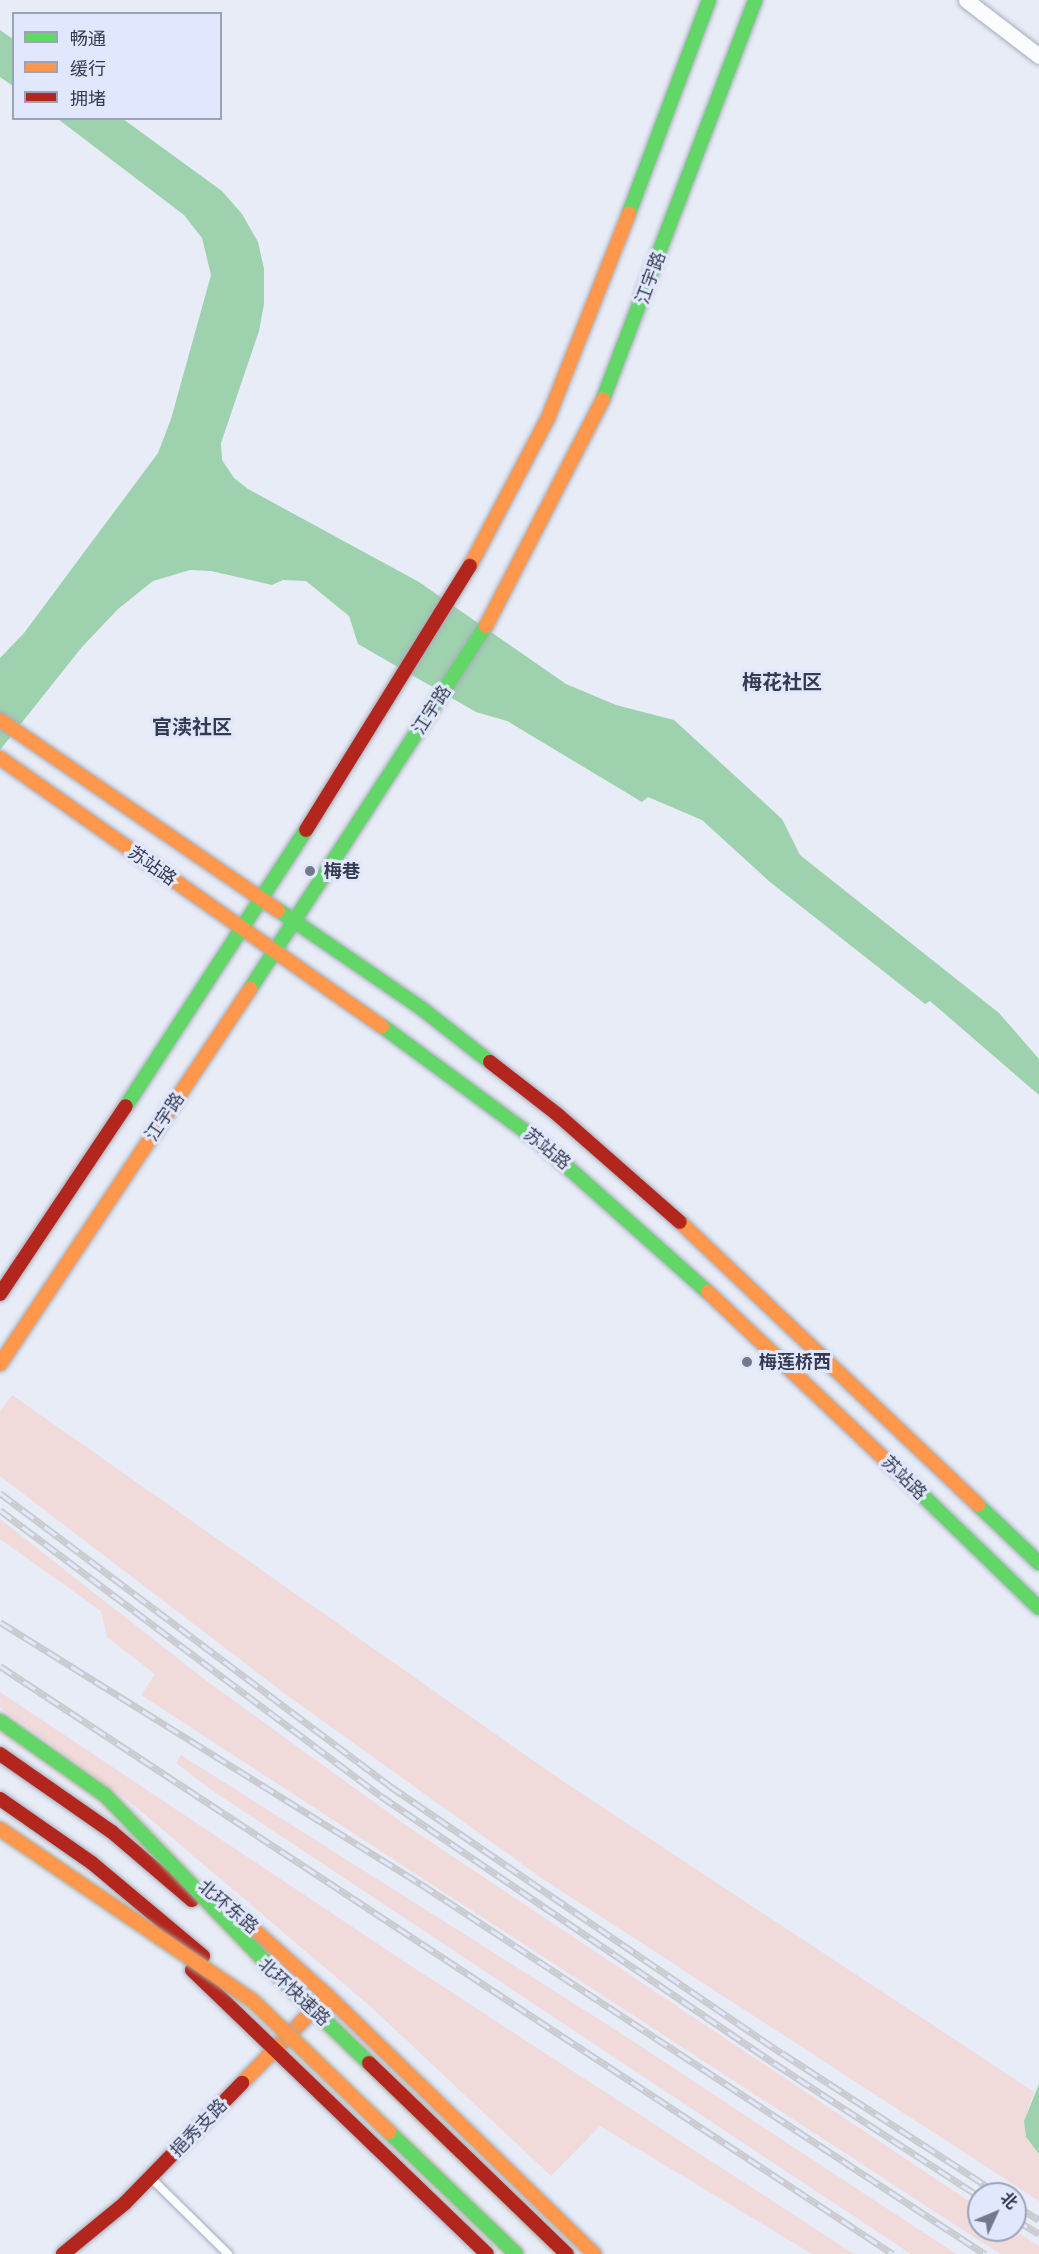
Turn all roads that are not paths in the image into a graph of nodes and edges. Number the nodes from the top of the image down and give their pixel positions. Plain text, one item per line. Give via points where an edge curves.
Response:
1 (709, 0) edge
2 (755, 0) edge
3 (966, 0) edge
4 (1039, 56) edge
5 (0, 720) edge
6 (0, 758) edge
7 (262, 900) junction
8 (295, 920) junction
9 (243, 930) junction
10 (275, 951) junction
11 (0, 1294) edge
12 (0, 1364) edge
13 (1039, 1563) edge
14 (1039, 1608) edge
15 (0, 1721) edge
16 (0, 1731) edge
17 (0, 1754) edge
18 (0, 1799) edge
19 (0, 1820) edge
20 (0, 1829) edge
21 (279, 1976) junction
22 (328, 1996) junction
23 (253, 2001) junction
24 (276, 2050) junction
25 (151, 2178) junction
26 (83, 2248) edge
27 (63, 2254) edge
28 (228, 2254) edge
29 (487, 2254) edge
30 (516, 2254) edge
31 (567, 2254) edge
32 (594, 2254) edge

1 - 7 main road via 577,352 503,506
2 - 8 main road, 江宇路 via 616,369 586,437 491,618
3 - 4 street
5 - 7 main road, 苏站路
6 - 9 main road, 苏站路
7 - 8 main road, 苏站路
7 - 9 main road
8 - 10 main road, 江宇路
8 - 13 main road, 苏站路 via 430,1016 558,1115 650,1194
9 - 10 main road, 苏站路
9 - 11 main road
10 - 12 main road, 江宇路
10 - 14 main road, 苏站路 via 526,1132 587,1182 775,1352
15 - 21 main road, bridge via 105,1796
16 - 22 main road, 北环东路 via 81,1788 235,1912
17 - 21 main road, 北环快速路, bridge via 112,1832
18 - 23 main road, 北环快速路, bridge via 108,1875
19 - 24 main road via 136,1920
20 - 23 main road, bridge
21 - 31 main road, 北环快速路, bridge
22 - 24 main road, 挹秀支路
22 - 32 main road, 北环东路
23 - 30 main road, 北环快速路, bridge
24 - 25 main road, 挹秀支路
24 - 29 main road
25 - 26 main road, 挹秀支路
25 - 28 lane
26 - 27 main road, 挹秀支路

